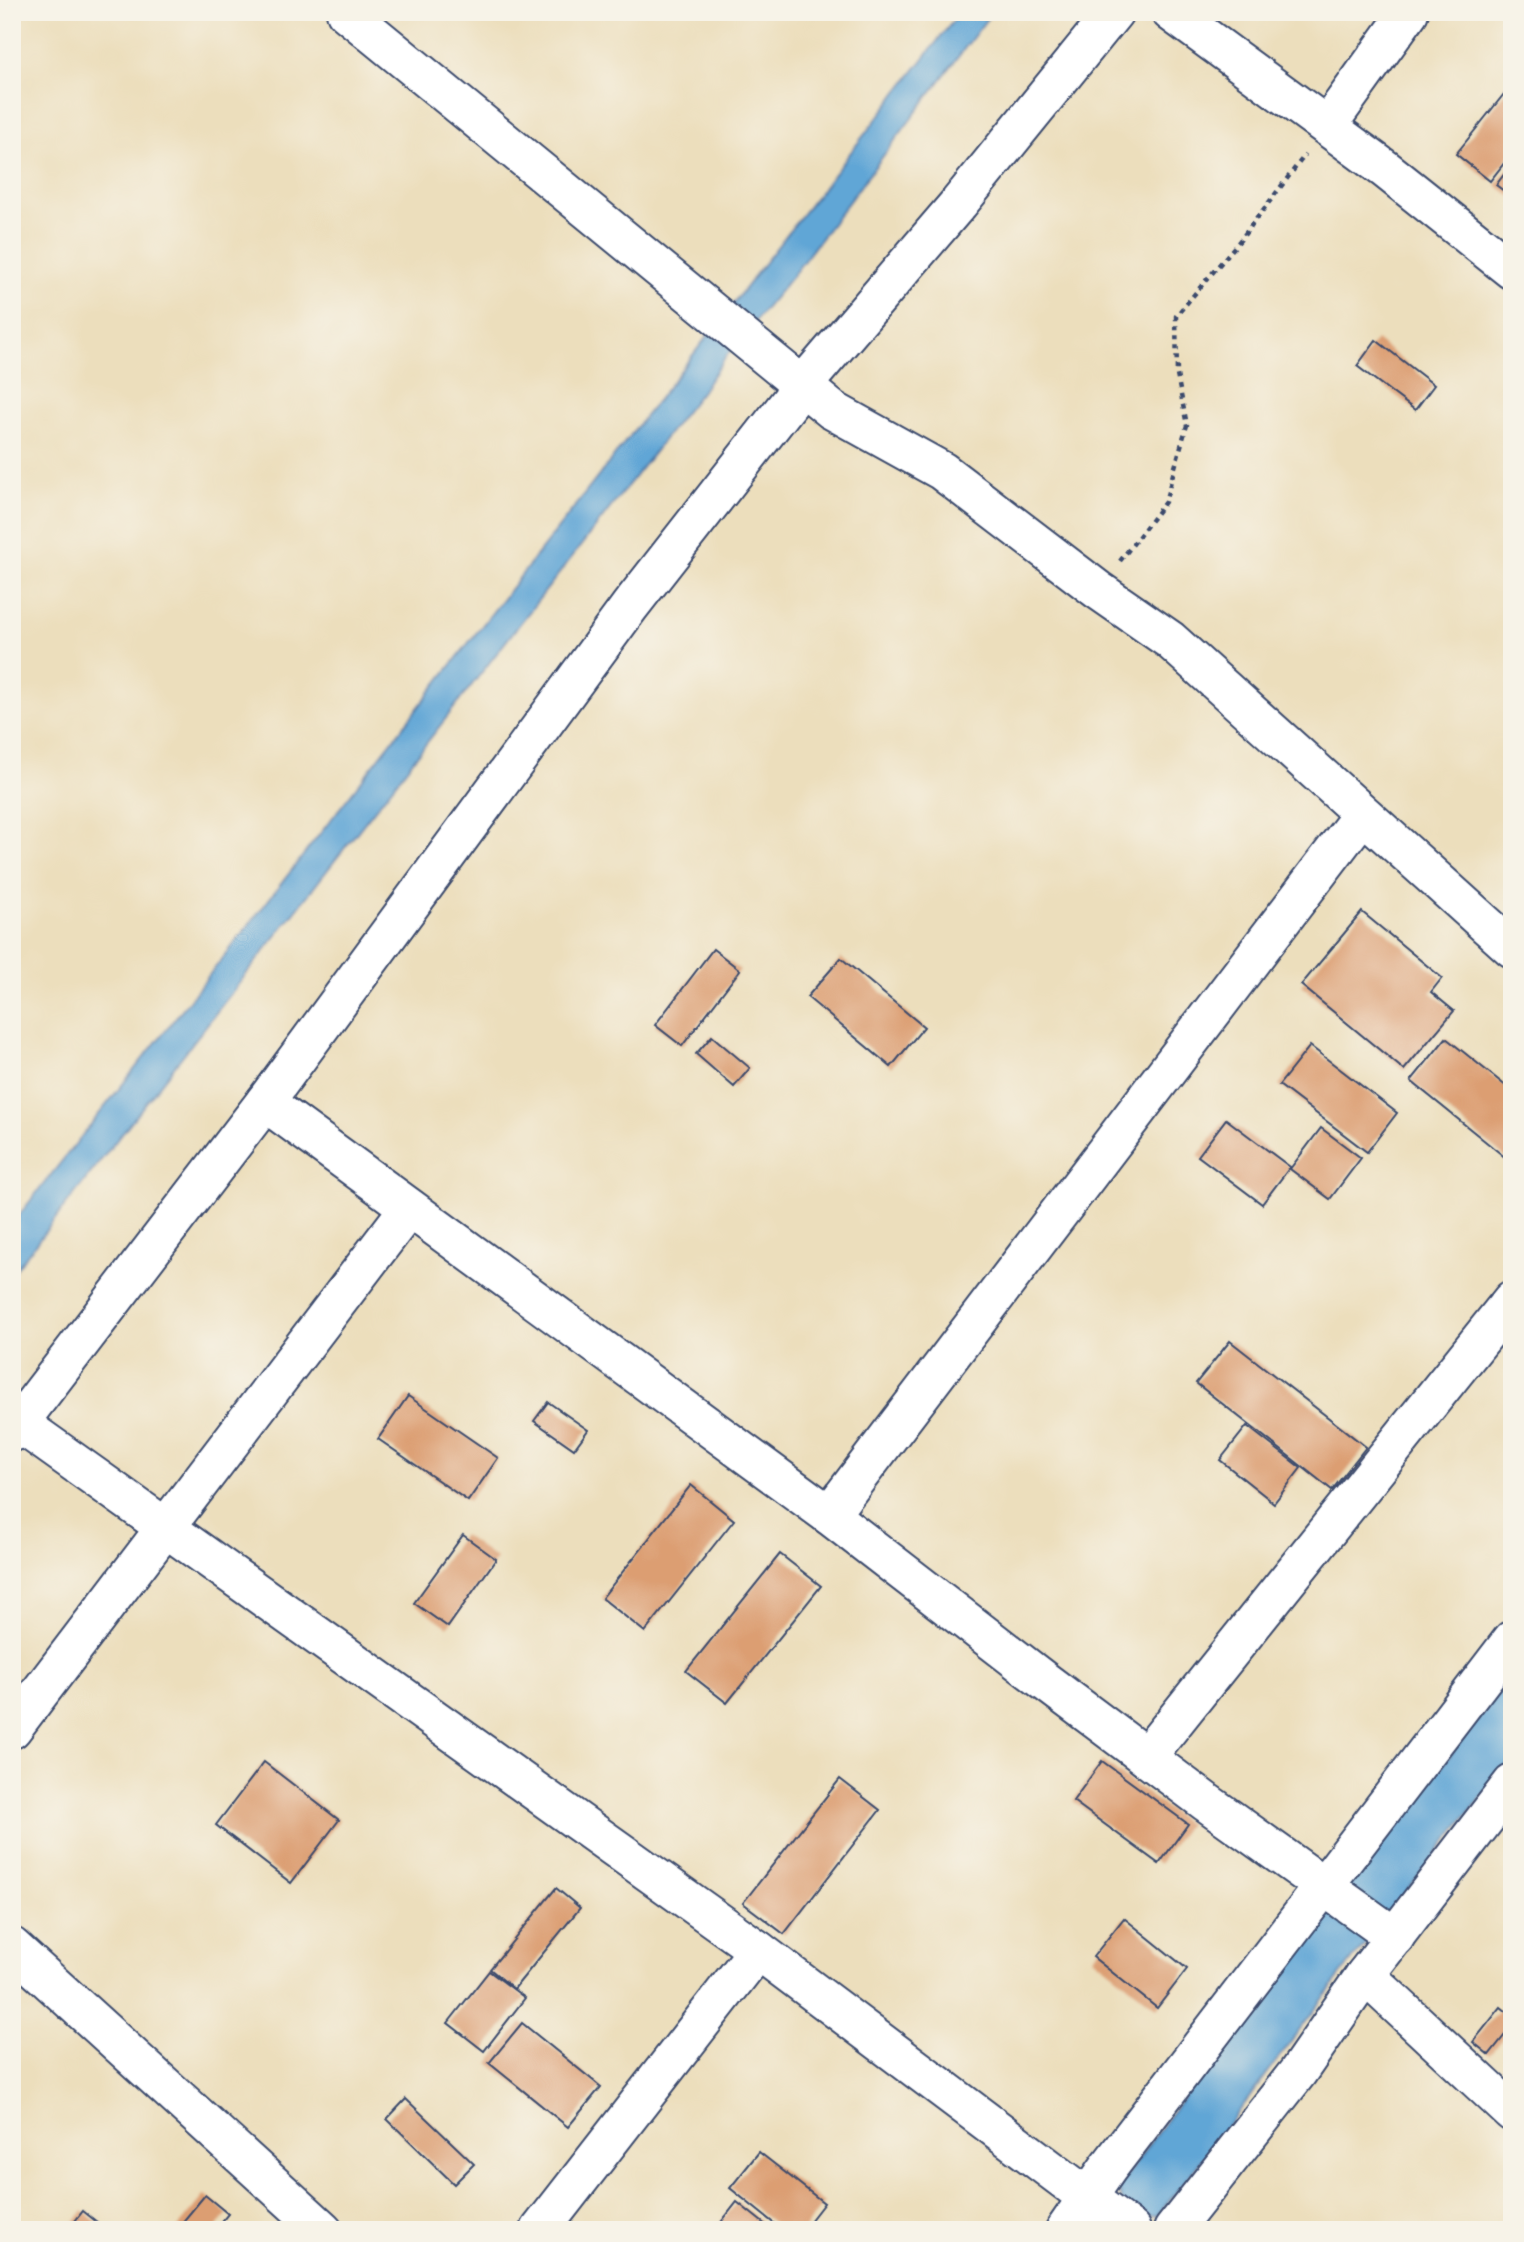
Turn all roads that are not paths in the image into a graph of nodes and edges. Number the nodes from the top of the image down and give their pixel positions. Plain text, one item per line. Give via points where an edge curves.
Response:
1 (346, 12) edge
2 (1114, 12) edge
3 (1171, 12) edge
4 (1409, 12) edge
5 (1327, 126) junction
6 (1512, 270) edge
7 (803, 384) junction
8 (1362, 815) junction
9 (1512, 948) edge
10 (265, 1102) junction
11 (409, 1208) junction
12 (1512, 1300) edge
13 (16, 1428) edge
14 (829, 1515) junction
15 (166, 1526) junction
16 (1512, 1640) edge
17 (12, 1729) edge
18 (1146, 1757) junction
19 (1512, 1784) edge
20 (1330, 1889) junction
21 (1389, 1932) junction
22 (12, 1947) edge
23 (758, 1950) junction
24 (1365, 1975) junction
25 (1512, 2112) edge
26 (1116, 2219) edge
27 (323, 2230) edge
28 (540, 2230) edge
29 (1065, 2230) edge
30 (1173, 2230) edge

1 - 7 street
2 - 7 street via 959,203
3 - 5 street
4 - 5 street
5 - 6 street
7 - 8 street via 832,410 942,471 1170,640
7 - 10 street via 630,606
8 - 9 street
8 - 14 street
10 - 11 street
10 - 13 street
11 - 14 street
11 - 15 street
12 - 18 street
13 - 15 street
14 - 18 street
15 - 17 street
15 - 23 street
16 - 20 street
18 - 20 street
19 - 21 street
20 - 21 street
20 - 26 street via 1108,2168
21 - 24 street
22 - 27 street
23 - 26 street
23 - 28 street
24 - 25 street
24 - 30 street via 1298,2072
26 - 29 street

